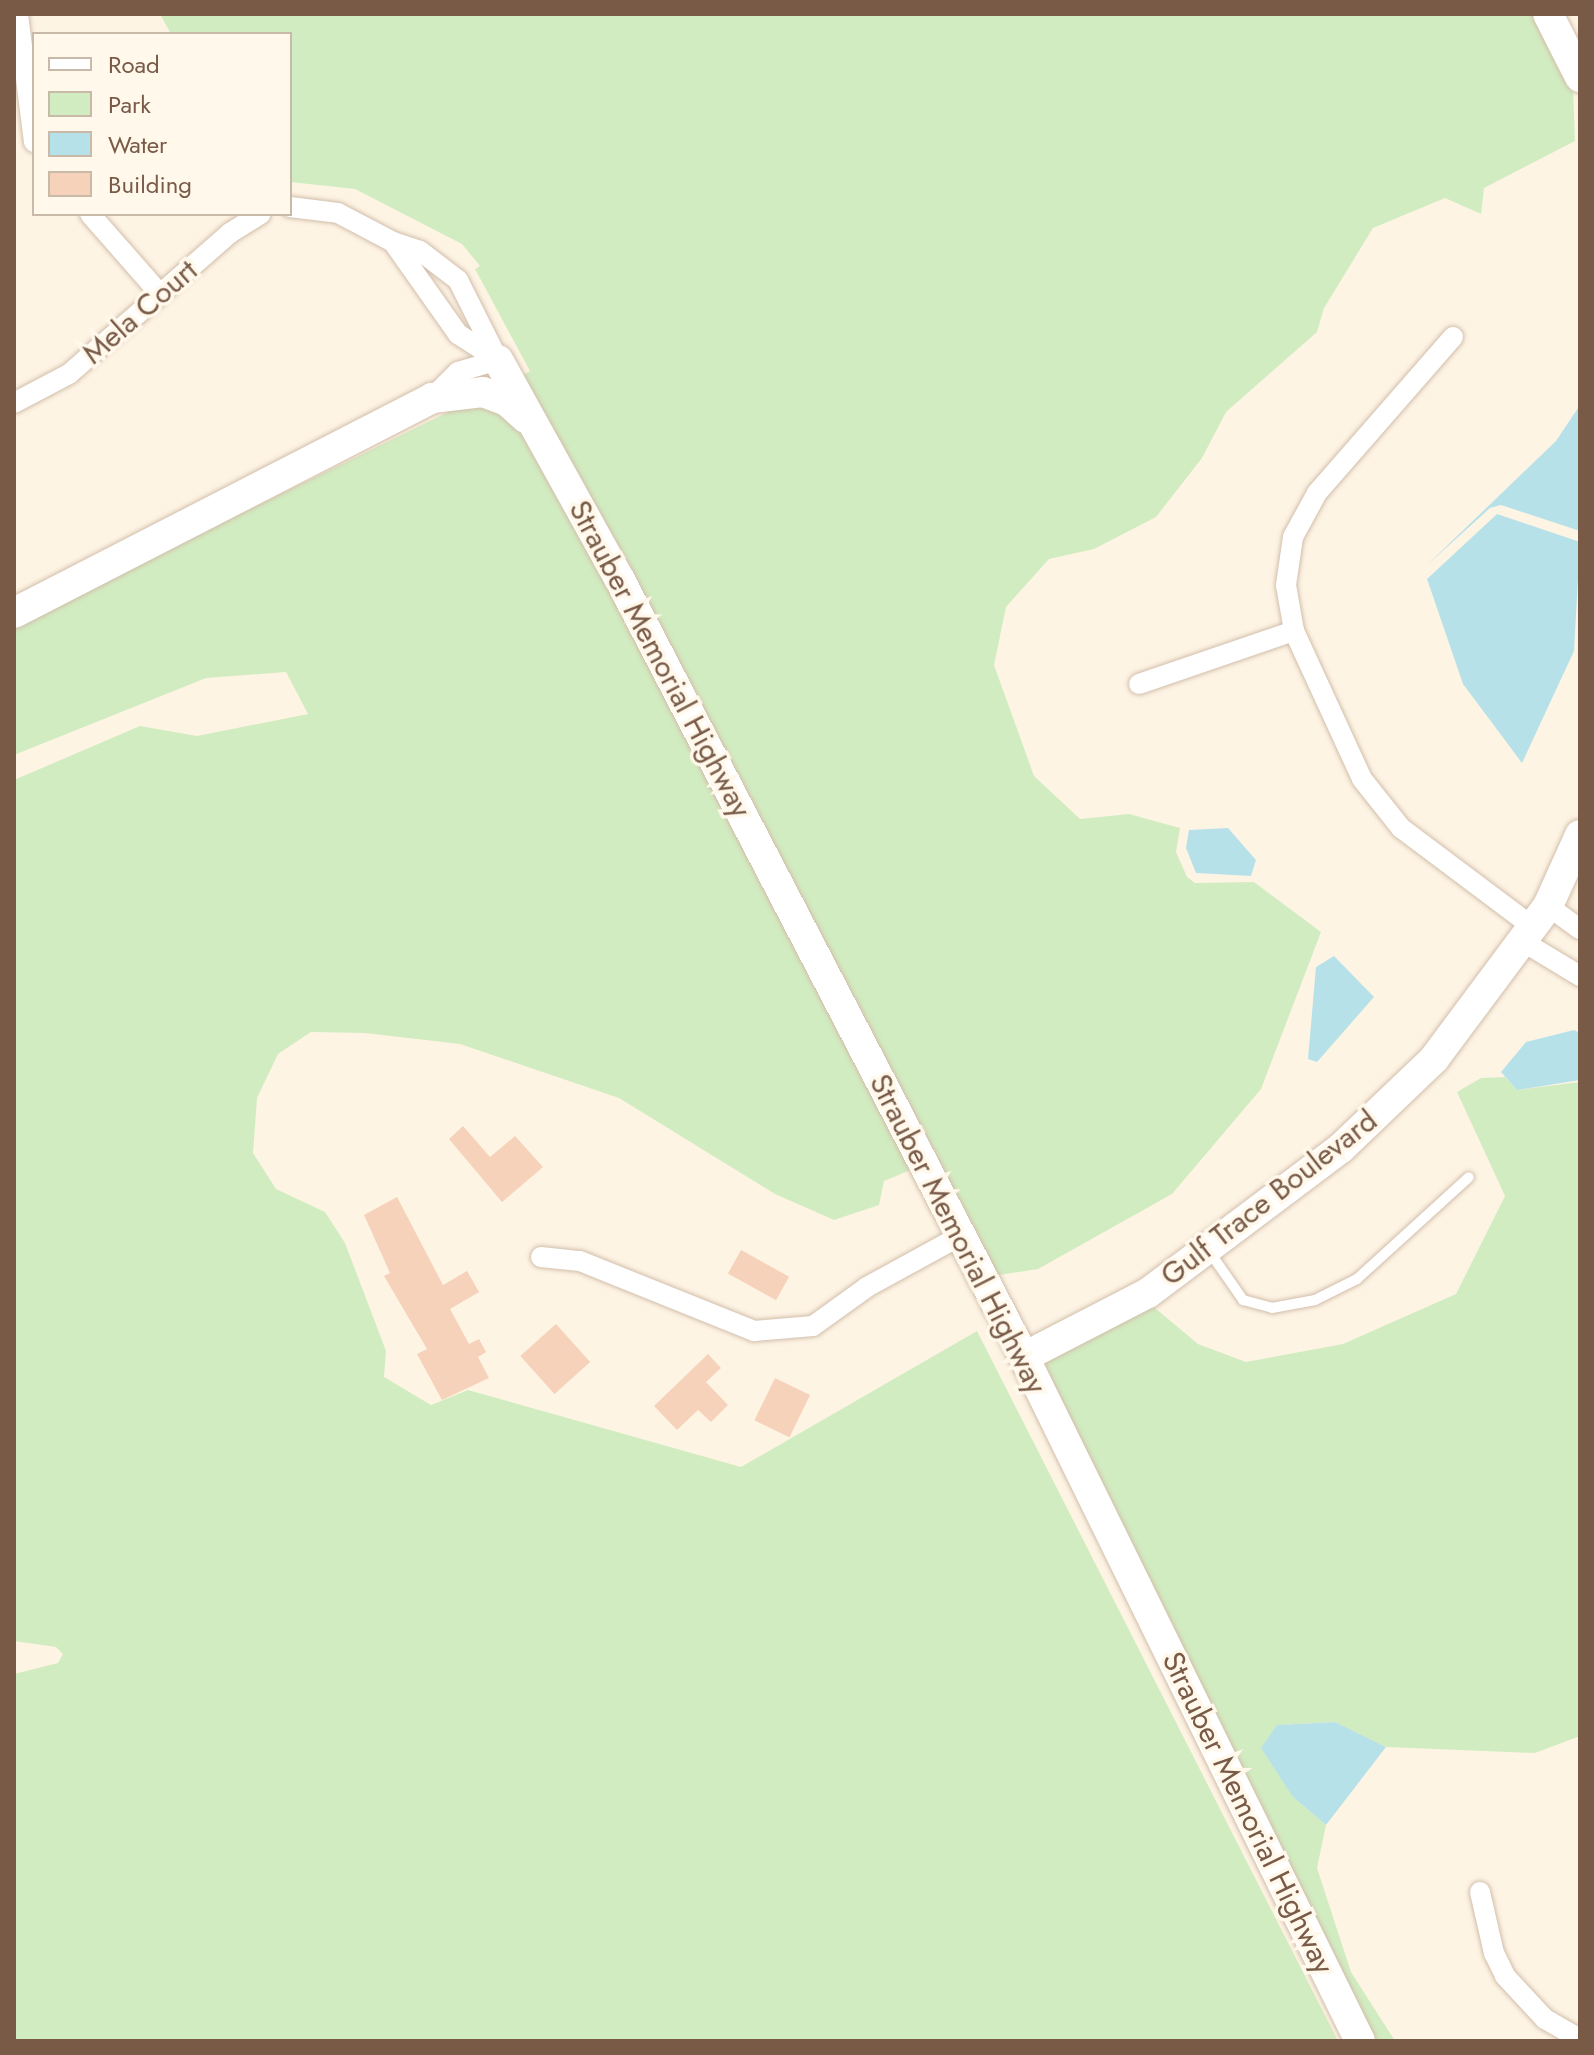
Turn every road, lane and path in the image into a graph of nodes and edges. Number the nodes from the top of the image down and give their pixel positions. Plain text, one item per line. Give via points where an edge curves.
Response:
1 (18, 14) edge
2 (1548, 14) edge
3 (1580, 77) edge
4 (32, 126) edge
5 (292, 207) edge
6 (92, 216) edge
7 (258, 216) edge
8 (393, 242) junction
9 (452, 274) junction
10 (429, 293) junction
11 (160, 294) junction
12 (458, 334) junction
13 (1453, 337) dead end
14 (498, 360) junction
15 (458, 372) junction
16 (432, 398) junction
17 (14, 403) edge
18 (541, 434) junction
19 (14, 613) edge
20 (1294, 631) junction
21 (1139, 684) dead end
22 (1580, 835) edge
23 (1534, 925) junction
24 (1580, 929) edge
25 (1580, 976) edge
26 (1469, 1177) dead end
27 (960, 1236) junction
28 (1209, 1251) junction
29 (541, 1257) dead end
30 (1024, 1357) junction
31 (1480, 1892) dead end
32 (1580, 2039) edge
33 (1360, 2041) edge

1 - 4 street
2 - 3 street
5 - 8 street via 338,213
6 - 11 street
7 - 11 street, Mela Court via 230,233
8 - 9 street via 420,251
8 - 10 street
9 - 10 lane
9 - 14 street
10 - 12 street
11 - 17 street, Mela Court via 69,374
12 - 14 street
12 - 15 street
13 - 20 street via 1317,493 1293,537 1286,585
14 - 15 street, Strauber Memorial Highway
14 - 18 street, Strauber Memorial Highway
15 - 16 street, Strauber Memorial Highway
16 - 18 street, Strauber Memorial Highway via 470,391 497,395
16 - 19 street, Strauber Memorial Highway via 280,471
18 - 27 street, Strauber Memorial Highway
20 - 21 street
20 - 23 street via 1362,779 1401,828
22 - 23 street, Gulf Trace Boulevard
23 - 24 street
23 - 25 street
23 - 28 street, Gulf Trace Boulevard via 1434,1059 1341,1148
26 - 28 lane via 1357,1279 1315,1300 1272,1308 1243,1300
27 - 29 street via 867,1287 813,1326 754,1331 580,1261
27 - 30 street, Strauber Memorial Highway
28 - 30 street, Gulf Trace Boulevard via 1148,1293
30 - 33 street, Strauber Memorial Highway
31 - 32 street via 1505,1976 1545,2019

